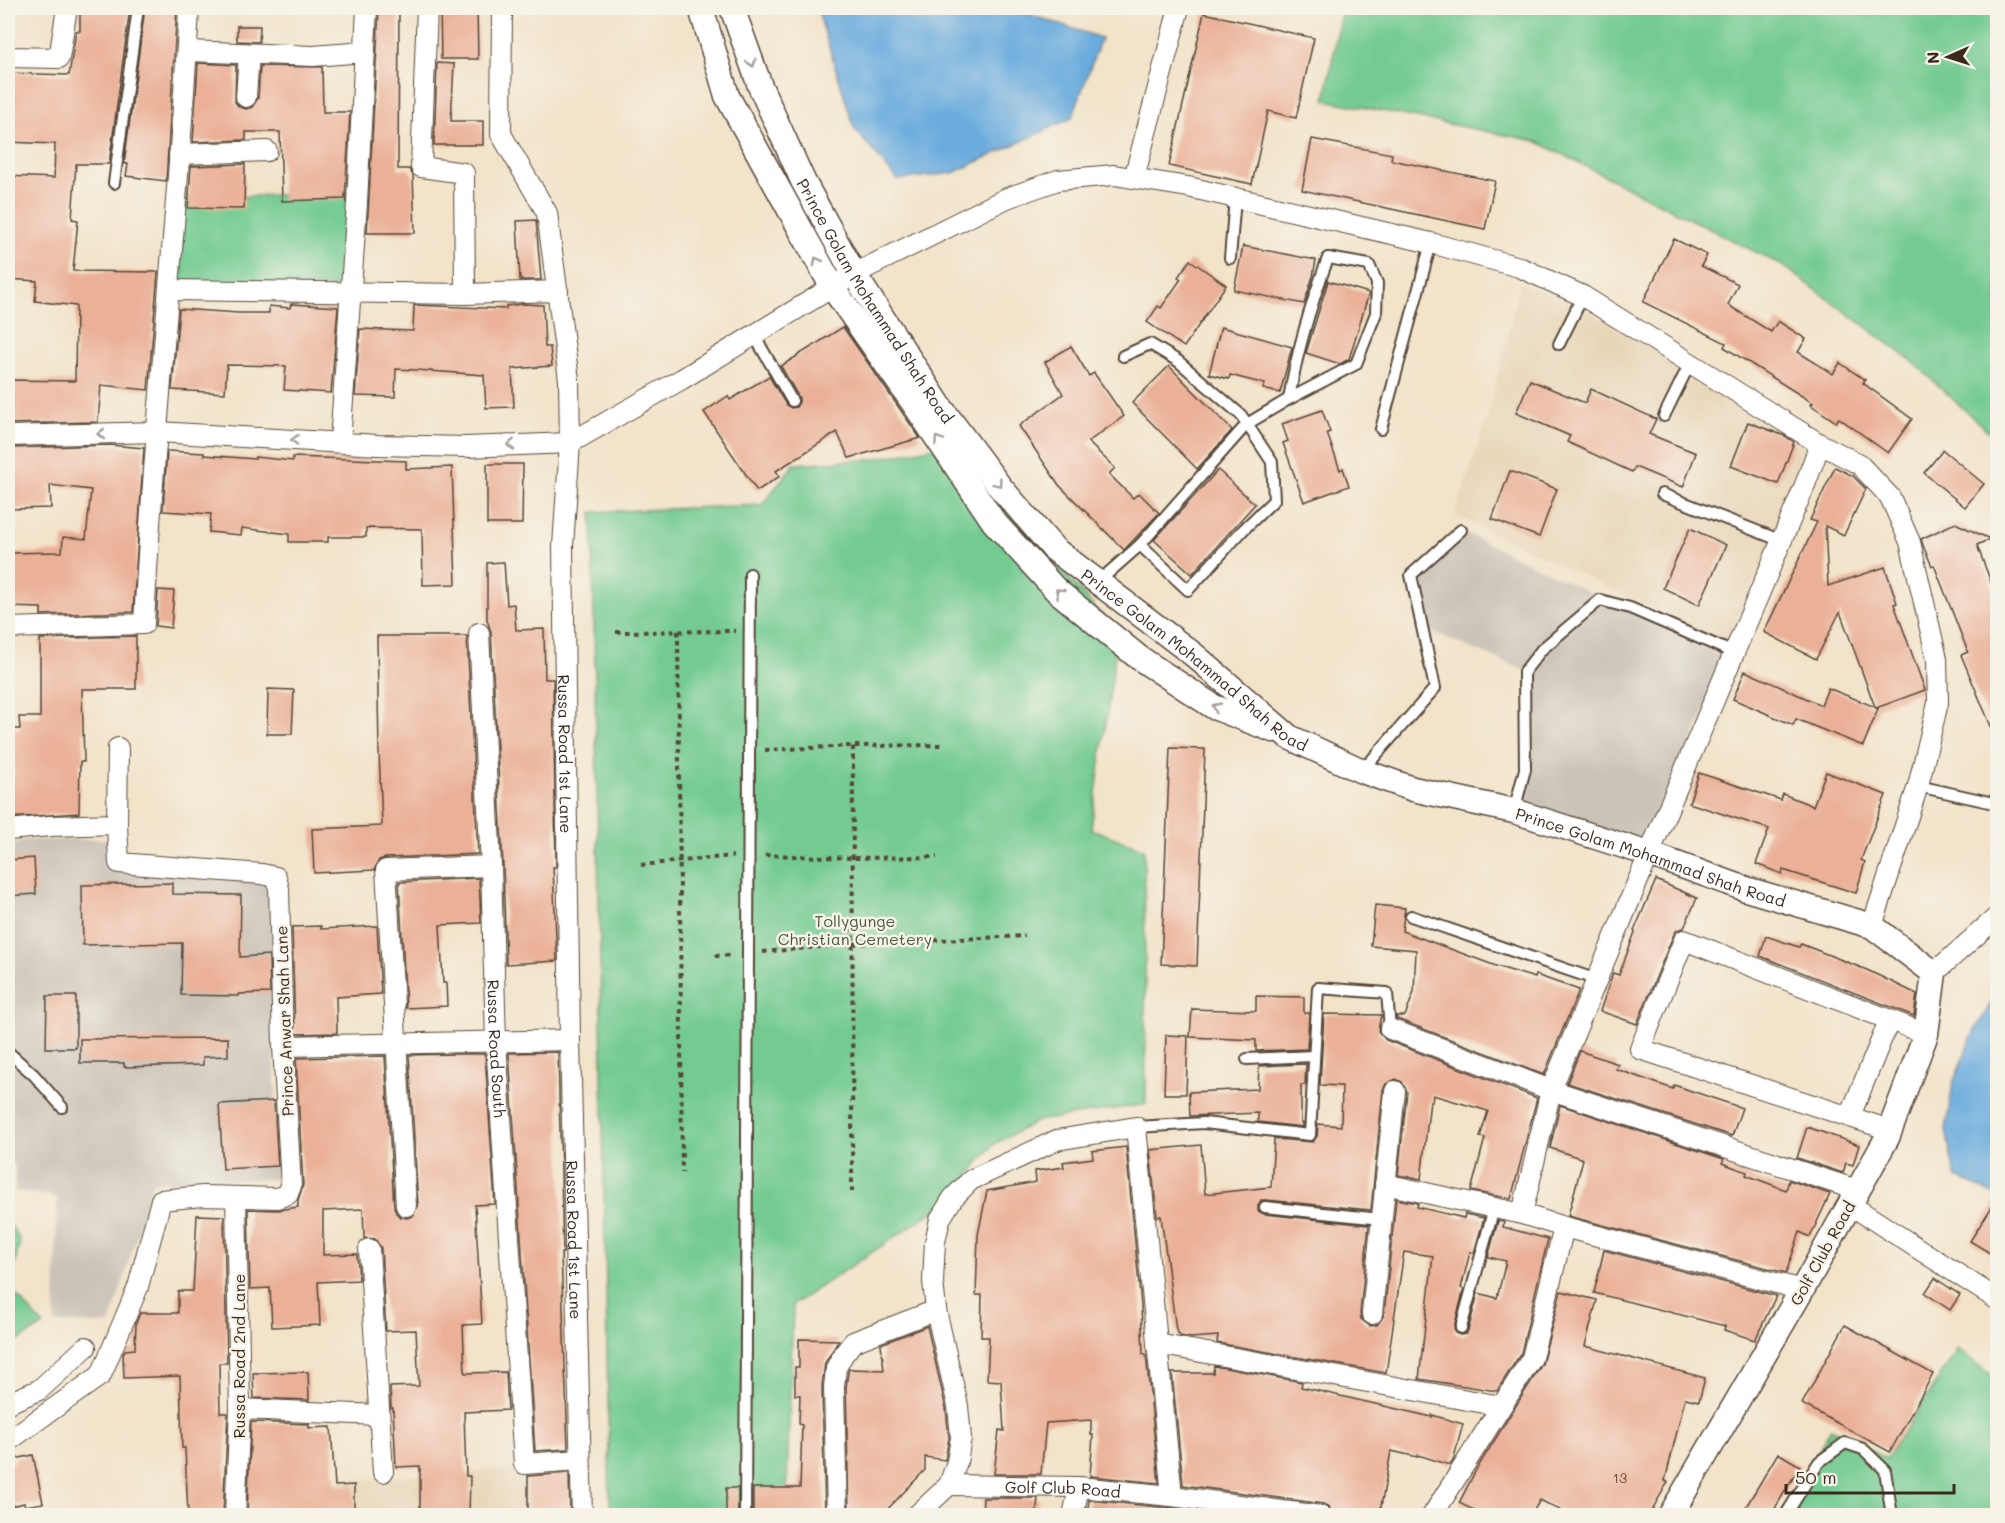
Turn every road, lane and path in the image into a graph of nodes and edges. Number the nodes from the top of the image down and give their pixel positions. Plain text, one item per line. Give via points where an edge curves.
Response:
1 (67, 8) edge
2 (138, 8) edge
3 (189, 8) edge
4 (367, 8) edge
5 (427, 8) edge
6 (502, 8) edge
7 (701, 8) edge
8 (732, 8) edge
9 (1179, 8) edge
10 (187, 51) junction
11 (365, 52) junction
12 (249, 54) junction
13 (8, 57) edge
14 (246, 97) dead end
15 (267, 151) dead end
16 (180, 154) junction
17 (1134, 178) junction
18 (114, 183) dead end
19 (1235, 198) junction
20 (1431, 243) junction
21 (1230, 258) dead end
22 (854, 274) junction
23 (833, 288) junction
24 (170, 290) junction
25 (558, 291) junction
26 (352, 292) junction
27 (465, 294) junction
28 (1583, 296) junction
29 (754, 335) junction
30 (1559, 344) dead end
31 (1123, 356) dead end
32 (1690, 363) junction
33 (1288, 399) junction
34 (792, 401) dead end
35 (1664, 416) dead end
36 (1247, 424) junction
37 (1381, 429) dead end
38 (158, 432) junction
39 (8, 436) edge
40 (340, 442) junction
41 (570, 442) junction
42 (1820, 444) junction
43 (1662, 494) dead end
44 (1461, 530) dead end
45 (1782, 541) junction
46 (1140, 545) junction
47 (750, 574) dead end
48 (1097, 583) junction
49 (8, 628) edge
50 (678, 631) junction
51 (750, 631) junction
52 (616, 632) dead end
53 (479, 633) dead end
54 (1734, 653) junction
55 (1289, 737) junction
56 (943, 745) dead end
57 (853, 746) junction
58 (118, 748) dead end
59 (749, 751) junction
60 (1362, 771) junction
61 (1918, 786) junction
62 (1998, 804) edge
63 (1514, 811) junction
64 (117, 824) junction
65 (8, 830) edge
66 (1649, 854) junction
67 (748, 855) junction
68 (937, 857) dead end
69 (854, 858) junction
70 (679, 862) junction
71 (642, 865) dead end
72 (491, 866) junction
73 (1411, 916) dead end
74 (1998, 916) edge
75 (1872, 926) junction
76 (1025, 936) dead end
77 (853, 944) junction
78 (748, 954) junction
79 (715, 956) dead end
80 (1934, 973) junction
81 (1597, 980) junction
82 (1889, 1021) junction
83 (1390, 1029) joint
84 (1926, 1034) junction
85 (570, 1040) junction
86 (496, 1041) junction
87 (396, 1043) junction
88 (283, 1046) junction
89 (8, 1052) edge
90 (1314, 1056) junction
91 (1247, 1059) dead end
92 (1551, 1090) junction
93 (1395, 1091) dead end
94 (62, 1107) dead end
95 (1850, 1116) junction
96 (1136, 1127) junction
97 (1890, 1130) junction
98 (682, 1173) dead end
99 (1385, 1184) junction
100 (852, 1192) dead end
101 (236, 1197) junction
102 (1853, 1197) junction
103 (406, 1206) dead end
104 (1265, 1207) dead end
105 (1494, 1208) junction
106 (1522, 1214) junction
107 (1381, 1218) junction
108 (1564, 1227) junction
109 (369, 1249) dead end
110 (1802, 1290) junction
111 (1998, 1300) edge
112 (936, 1310) junction
113 (1372, 1314) dead end
114 (1461, 1328) dead end
115 (1157, 1344) junction
116 (86, 1347) dead end
117 (8, 1403) edge
118 (1501, 1406) junction
119 (240, 1409) junction
120 (379, 1414) junction
121 (8, 1441) edge
122 (580, 1460) junction
123 (383, 1472) dead end
124 (949, 1485) junction
125 (1079, 1487) junction
126 (1172, 1496) junction
127 (1246, 1510) edge
128 (235, 1515) edge
129 (582, 1515) edge
130 (745, 1515) edge
131 (837, 1515) edge
132 (916, 1515) edge
133 (1073, 1515) edge
134 (1321, 1515) edge
135 (1432, 1515) edge
136 (1670, 1515) edge
137 (1785, 1515) edge
138 (1892, 1515) edge

1 - 13 street via 59,58
2 - 18 lane
3 - 10 street
4 - 11 street
5 - 27 street via 421,167 464,172
6 - 25 street, Russa Road 1st Lane via 501,134 547,213
23 -> 7 street via 727,96
8 -> 22 street, Prince Golam Mohammad Shah Road via 760,86 798,170
9 - 17 street
10 - 12 street
10 - 16 street
11 - 12 street via 313,56
11 - 26 street
12 - 14 street
15 - 16 street
16 - 24 street
17 - 19 street
17 - 22 street via 1114,175 1058,180 1007,198
19 - 20 street
19 - 21 lane
20 - 28 street via 1520,267
20 - 37 lane
22 - 23 street
22 -> 48 street, Prince Golam Mohammad Shah Road via 940,408 1000,487 1054,549
23 - 29 street
55 -> 23 street via 1214,707 1138,657 1056,590 994,522
24 - 26 street
24 - 38 street
25 - 27 street
25 - 41 street, Russa Road 1st Lane via 569,380
26 - 27 street
26 - 40 street
28 - 30 lane
28 - 32 street
29 - 34 lane
29 - 41 street
31 - 36 lane via 1150,344 1178,361
32 - 35 lane
32 - 42 street
33 - 33 lane via 1309,308 1328,258 1369,265 1377,283 1376,313 1356,364
33 - 36 lane
36 - 46 lane
36 - 46 lane via 1272,462 1274,500 1188,590
38 -> 39 street
40 -> 38 street
38 - 49 street via 144,624
41 -> 40 street via 466,447
41 - 85 street, Russa Road 1st Lane via 563,546
42 - 45 street
42 - 61 street via 1859,464 1890,497 1910,543 1937,659 1938,703
43 - 45 lane
44 - 60 lane via 1411,575 1435,688
45 - 54 street
46 - 48 lane
47 - 51 lane
48 - 55 street, Prince Golam Mohammad Shah Road via 1194,655
50 - 51 path
50 - 52 path
50 - 70 path
51 - 59 lane
53 - 72 street, Russa Road South
54 - 63 lane via 1630,608 1600,600 1542,649 1524,672 1525,769
54 - 66 street
55 - 60 street, Prince Golam Mohammad Shah Road
56 - 57 path
57 - 59 path
57 - 69 path
58 - 64 street
59 - 67 lane
60 - 63 street, Prince Golam Mohammad Shah Road via 1413,789
61 - 62 lane
61 - 75 street
63 - 66 street, Prince Golam Mohammad Shah Road
64 - 65 street
64 - 88 street, Prince Anwar Shah Lane via 119,863 276,877
66 - 75 street, Prince Golam Mohammad Shah Road via 1746,889
66 - 81 street
67 - 69 path
67 - 70 path
67 - 78 lane
68 - 69 path
69 - 77 path
70 - 71 path
70 - 98 path
72 - 86 street, Russa Road South
72 - 87 street via 386,870
73 - 81 lane
74 - 80 street
75 - 80 street, Prince Golam Mohammad Shah Road
76 - 77 path
77 - 78 path
77 - 100 path
78 - 79 path
78 - 130 lane
80 - 84 street, Golf Club Road
81 - 92 street
82 - 84 street
82 - 95 street
82 - 95 street via 1684,940 1640,1049
83 - 90 lane via 1387,993 1318,988
83 - 92 street
84 - 97 street, Golf Club Road
85 - 86 street
85 - 122 street, Russa Road 1st Lane
86 - 87 street
86 - 122 street, Russa Road South via 524,1464
87 - 88 street
87 - 103 street
88 - 101 street, Prince Anwar Shah Lane via 291,1186 288,1194 278,1198
89 - 94 lane
90 - 91 lane
90 - 96 lane via 1310,1135 1204,1123
92 - 102 street
92 - 106 street
93 - 99 street
95 - 97 street
96 - 112 street via 1057,1140 971,1180 940,1219 933,1281
96 - 115 street
97 - 102 street, Golf Club Road
99 - 105 street
99 - 107 street
101 - 119 street, Russa Road 2nd Lane
101 - 121 street, Prince Anwar Shah Lane via 161,1200 138,1287 101,1375
102 - 110 street, Golf Club Road
102 - 111 street
104 - 107 lane
105 - 106 street
105 - 114 lane
106 - 108 street
107 - 113 street
108 - 110 street
108 - 118 street via 1532,1358
109 - 120 street
110 - 136 street, Golf Club Road
112 - 124 street via 958,1406 961,1438
112 - 131 street via 854,1342 836,1368
115 - 118 street
115 - 126 street
116 - 117 street via 39,1390
118 - 135 street
119 - 120 street
119 - 128 street, Russa Road 2nd Lane
120 - 123 street
122 - 129 street, Russa Road 1st Lane
124 - 125 street, Golf Club Road
124 - 132 street
125 - 126 street, Golf Club Road
125 - 133 street
126 - 127 street, Golf Club Road
127 - 134 street, Golf Club Road
137 - 138 lane via 1819,1462 1845,1443 1863,1449 1885,1470

